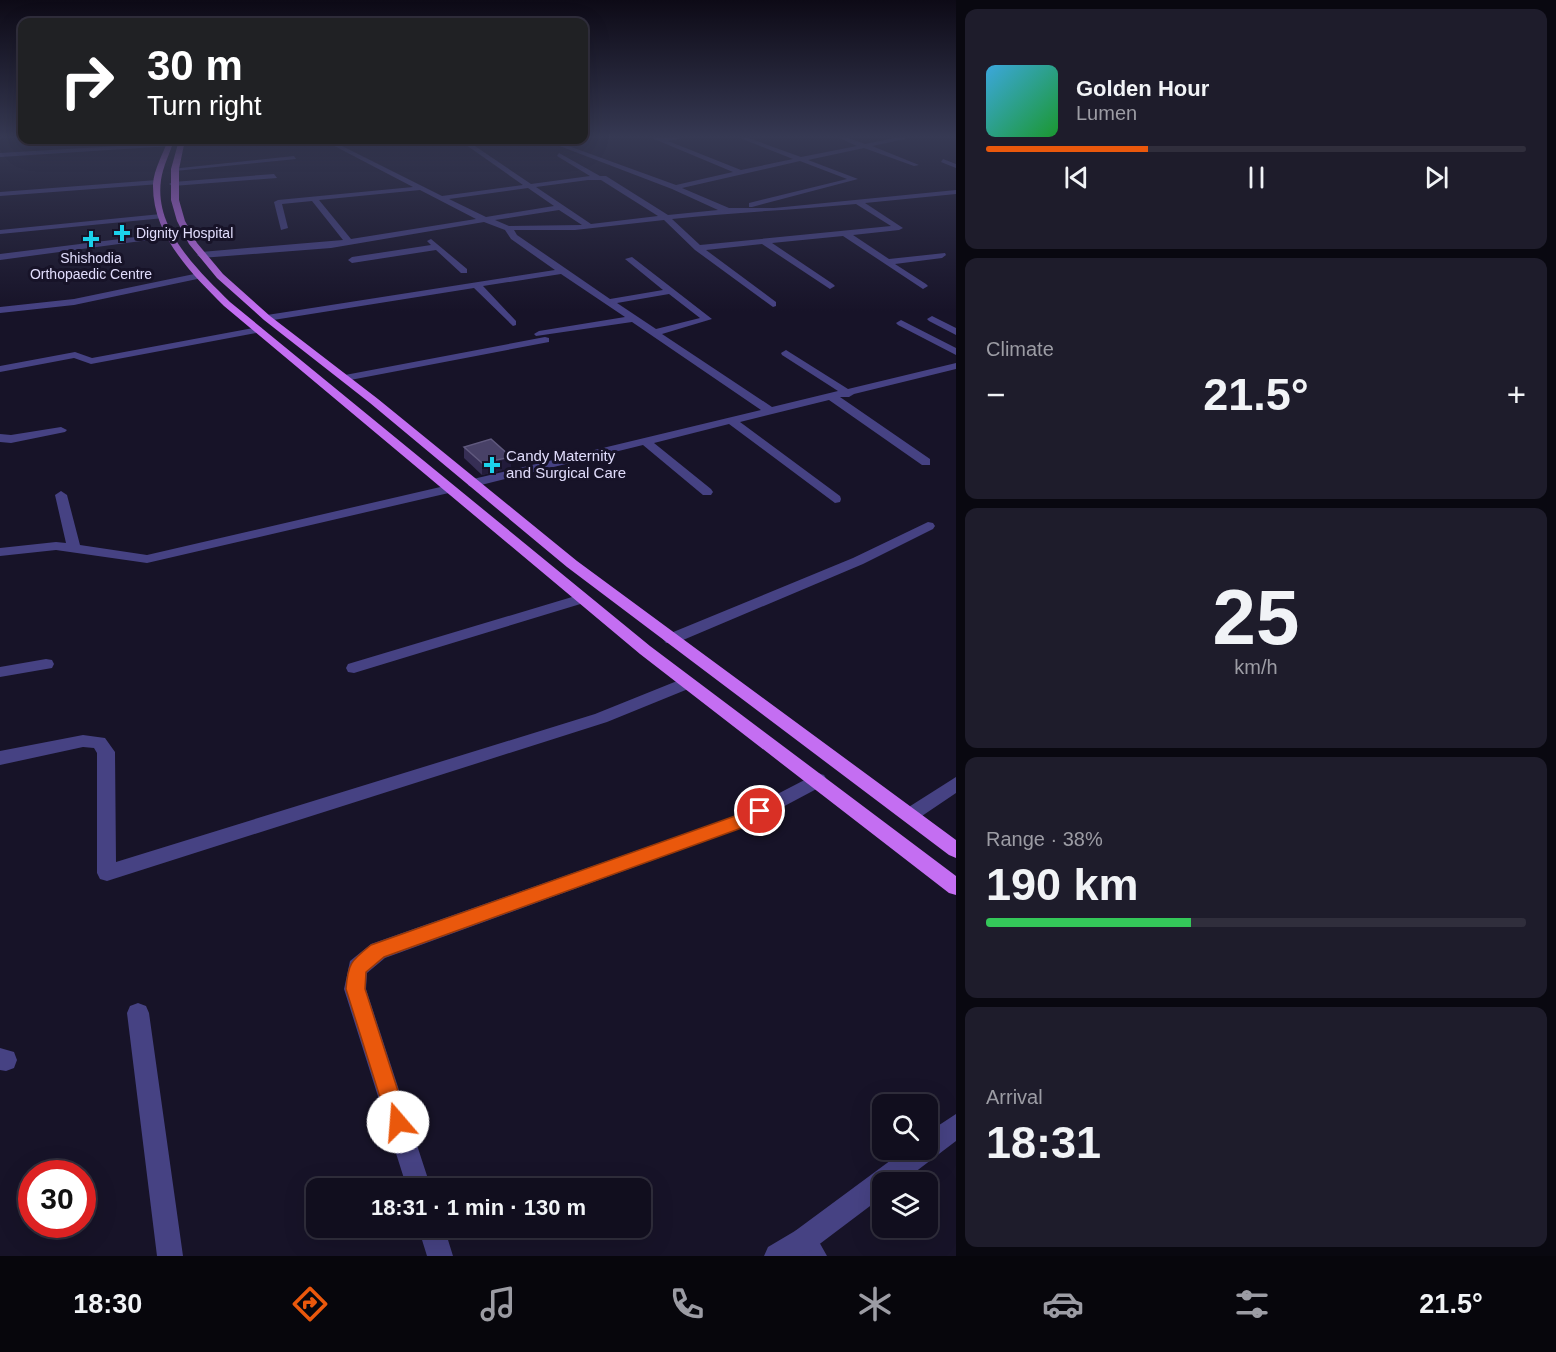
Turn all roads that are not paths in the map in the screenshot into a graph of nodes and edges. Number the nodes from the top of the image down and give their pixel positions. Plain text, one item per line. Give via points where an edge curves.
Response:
1 (158, 195) edge
2 (175, 195) edge
3 (350, 195) edge
4 (434, 195) edge
5 (466, 195) edge
6 (544, 195) edge
7 (629, 195) edge
8 (694, 195) edge
9 (795, 195) edge
10 (930, 195) edge
11 (314, 198) junction
12 (441, 198) junction
13 (858, 202) junction
14 (562, 207) junction
15 (732, 210) junction
16 (161, 216) junction
17 (665, 217) junction
18 (483, 219) junction
19 (590, 226) junction
20 (284, 228) dead end
21 (508, 228) junction
22 (419, 230) junction
23 (0, 232) edge
24 (844, 233) junction
25 (168, 235) junction
26 (763, 241) junction
27 (348, 242) junction
28 (437, 247) junction
29 (698, 248) junction
30 (201, 255) junction
31 (942, 255) dead end
32 (0, 257) edge
33 (629, 259) dead end
34 (352, 260) dead end
35 (887, 262) junction
36 (464, 271) dead end
37 (562, 271) junction
38 (199, 276) junction
39 (477, 286) junction
40 (830, 286) dead end
41 (923, 286) dead end
42 (670, 291) junction
43 (608, 302) junction
44 (773, 304) dead end
45 (0, 310) edge
46 (267, 318) junction
47 (633, 319) junction
48 (932, 319) dead end
49 (513, 323) dead end
50 (901, 323) dead end
51 (259, 330) junction
52 (956, 332) edge
53 (654, 333) junction
54 (956, 352) edge
55 (786, 353) dead end
56 (956, 366) edge
57 (0, 369) edge
58 (345, 378) junction
59 (849, 394) junction
60 (832, 398) junction
61 (771, 412) junction
62 (732, 421) junction
63 (61, 430) dead end
64 (0, 438) edge
65 (645, 441) junction
66 (926, 462) dead end
67 (473, 483) junction
68 (449, 489) junction
69 (707, 492) dead end
70 (61, 495) dead end
71 (835, 499) dead end
72 (928, 526) dead end
73 (74, 549) junction
74 (0, 552) edge
75 (582, 599) junction
76 (671, 639) junction
77 (46, 664) dead end
78 (354, 668) dead end
79 (0, 672) edge
80 (687, 683) junction
81 (0, 758) edge
82 (818, 780) junction
83 (956, 784) edge
84 (910, 815) junction
85 (956, 850) edge
86 (956, 887) edge
87 (138, 1013) dead end
88 (956, 1126) edge
89 (938, 1139) edge
90 (912, 1160) edge
91 (415, 1178) edge
92 (434, 1238) edge
93 (809, 1248) edge
94 (170, 1256) edge
95 (440, 1256) edge
96 (777, 1256) edge

1 - 16 main road
2 - 30 main road via 181,221
3 - 11 street
4 - 12 street
5 - 12 street
6 - 14 street
7 - 17 street
8 - 15 street
9 - 15 street
10 - 13 street
11 - 20 street via 276,202
11 - 27 street
12 - 18 street
13 - 15 street
13 - 24 street via 899,228
14 - 18 street
14 - 19 street
15 - 17 street
16 - 23 street
16 - 25 main road
17 - 19 street
17 - 29 street
18 - 21 street
18 - 22 street
19 - 21 street
21 - 37 street via 514,237
22 - 27 street
22 - 28 street
24 - 26 street
24 - 35 street
25 - 32 street
25 - 38 main road
26 - 29 street
26 - 40 street
27 - 30 street
28 - 34 street
28 - 36 street
29 - 44 street
30 - 46 main road
31 - 35 street
33 - 42 street
35 - 41 street
37 - 39 street
37 - 43 street
38 - 45 street via 74,302
38 - 51 main road
39 - 46 street
39 - 49 street
42 - 43 street
42 - 53 street via 707,319
43 - 47 street
46 - 58 main road
47 - 53 street
47 - 58 street
48 - 52 street
50 - 54 street
51 - 57 street via 91,361 75,355
51 - 68 main road
53 - 61 street
55 - 59 street
56 - 59 street
58 - 67 main road
59 - 60 street
60 - 61 street
60 - 66 street
61 - 62 street
62 - 65 street
62 - 71 street
63 - 64 street
65 - 67 street
65 - 69 street
67 - 76 main road
68 - 73 street via 147,559
68 - 75 main road
70 - 73 street
72 - 76 street via 858,561
73 - 74 street via 56,546
75 - 78 street
75 - 80 main road
76 - 84 main road
77 - 79 street
80 - 81 street via 601,718 107,873 106,752 99,742 83,741
80 - 82 main road
82 - 86 main road
82 - 91 street via 741,821 378,951 357,968 356,989
83 - 84 street
84 - 85 main road
87 - 94 street
88 - 89 street
90 - 93 street
92 - 95 street
93 - 96 street

